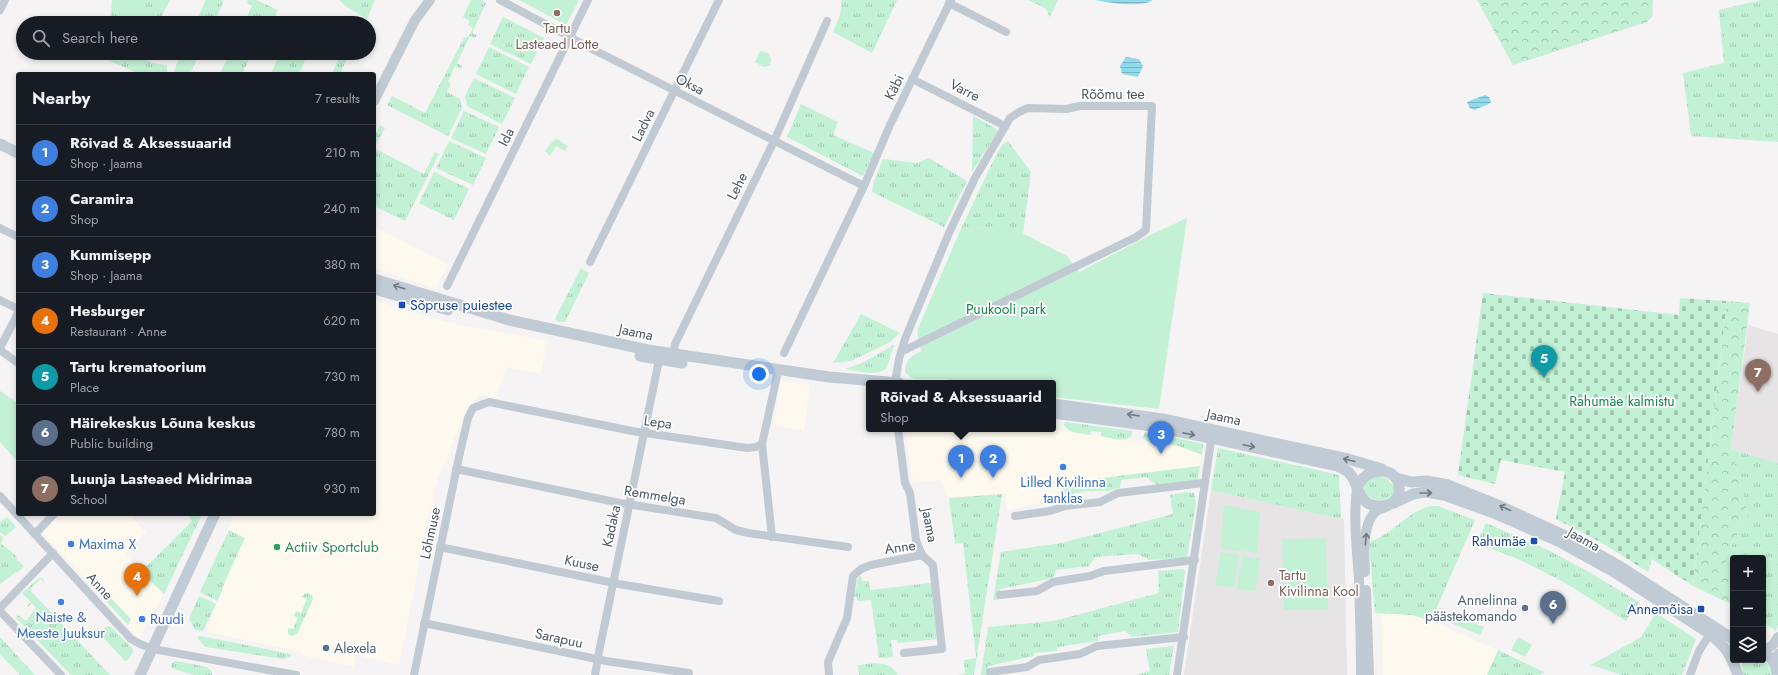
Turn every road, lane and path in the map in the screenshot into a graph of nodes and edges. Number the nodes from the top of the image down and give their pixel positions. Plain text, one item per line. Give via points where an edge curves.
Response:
1 (5, 0) edge
2 (422, 0) edge
3 (430, 0) edge
4 (500, 0) edge
5 (588, 0) edge
6 (719, 0) edge
7 (950, 2) edge
8 (0, 10) edge
9 (415, 20) junction
10 (827, 21) dead end
11 (1006, 32) dead end
12 (570, 37) junction
13 (912, 79) junction
14 (675, 91) junction
15 (376, 97) edge
16 (1005, 126) junction
17 (0, 139) edge
18 (774, 141) junction
19 (0, 144) edge
20 (16, 146) edge
21 (16, 152) edge
22 (863, 189) junction
23 (0, 228) edge
24 (16, 235) edge
25 (590, 262) dead end
26 (376, 280) edge
27 (447, 286) dead end
28 (376, 290) edge
29 (0, 300) edge
30 (16, 308) edge
31 (16, 317) edge
32 (0, 349) edge
33 (901, 352) junction
34 (784, 354) dead end
35 (673, 358) junction
36 (659, 360) junction
37 (16, 362) edge
38 (777, 376) junction
39 (866, 380) edge
40 (896, 380) edge
41 (866, 388) edge
42 (482, 404) joint
43 (1056, 404) edge
44 (1056, 413) edge
45 (898, 432) edge
46 (643, 433) junction
47 (1212, 434) junction
48 (762, 444) junction
49 (456, 469) junction
50 (1386, 471) junction
51 (1396, 478) junction
52 (1204, 483) junction
53 (1357, 488) junction
54 (0, 496) edge
55 (629, 504) junction
56 (1390, 505) junction
57 (16, 513) edge
58 (18, 516) edge
59 (52, 516) edge
60 (214, 516) edge
61 (1015, 516) dead end
62 (35, 534) junction
63 (772, 537) junction
64 (440, 547) junction
65 (848, 547) dead end
66 (52, 553) junction
67 (922, 555) junction
68 (1195, 560) junction
69 (612, 583) junction
70 (1000, 595) dead end
71 (719, 601) dead end
72 (0, 608) edge
73 (0, 611) edge
74 (424, 623) junction
75 (1710, 634) junction
76 (1184, 637) junction
77 (1730, 637) edge
78 (1778, 637) edge
79 (153, 649) junction
80 (1766, 650) edge
81 (904, 653) dead end
82 (1766, 654) edge
83 (1778, 654) edge
84 (598, 659) junction
85 (1738, 671) edge
86 (990, 672) dead end
87 (1777, 672) edge
88 (689, 673) dead end
89 (61, 675) edge
90 (140, 675) edge
91 (296, 675) edge
92 (414, 675) edge
93 (595, 675) edge
94 (829, 675) edge
95 (1177, 675) edge
96 (1361, 675) edge
97 (1370, 675) edge
98 (1690, 675) edge

1 - 8 street
2 - 9 street
3 - 9 street
4 - 12 street, Oksa
5 - 12 street, Ida
6 - 14 street, Ladva
7 - 11 street
7 - 13 street, Käbi
9 - 15 street
10 - 18 street, Lehe
12 - 14 street, Oksa
12 - 27 street, Ida
13 - 16 street, Varre
13 - 22 street, Käbi
14 - 18 street, Oksa
14 - 25 street, Ladva
16 - 33 street, Rõõmu tee via 974,178 911,322
16 - 33 street, Rõõmu tee via 1010,118 1028,108 1152,106 1146,230
17 - 20 main road
18 - 22 street, Oksa
18 - 35 street, Lehe via 675,344
19 - 21 main road
22 - 34 street, Käbi
23 - 24 street
35 -> 26 main road, Jaama via 509,320
28 - 36 main road, Jaama via 508,326
29 - 30 street
31 - 32 street
32 - 37 street
33 - 40 street, Rõõmu tee
35 - 36 main road, Jaama
35 - 38 main road, Jaama
35 - 39 main road, Jaama
36 - 46 street, Kadaka
38 - 41 main road, Jaama
38 - 48 street
42 - 46 street, Lepa via 488,402
42 - 49 street, Lõhmuse via 473,408 468,418
47 -> 43 main road, Jaama via 1146,417
44 -> 47 main road, Jaama
45 - 67 street, Jaama via 905,483 910,493 916,540
46 - 48 street, Lepa via 747,448
46 - 55 street, Kadaka
50 -> 47 main road, Jaama via 1348,459
47 - 52 street
47 -> 53 main road, Jaama via 1337,466 1351,475
48 - 63 street
49 - 55 street, Remmelga
49 - 64 street, Lõhmuse
50 - 51 main road
50 - 53 main road via 1379,470 1366,475 1361,478
51 - 56 main road via 1399,495
77 -> 51 main road, Jaama via 1574,540 1448,485
52 - 61 street via 1118,493 1100,502
52 - 68 street
53 - 56 main road via 1366,502 1376,506
53 - 96 street via 1355,536 1359,579
54 - 57 street, Anne
55 - 63 street, Remmelga via 716,518 736,530
55 - 69 street, Kadaka
56 -> 75 main road, Jaama via 1413,494 1426,492 1444,495 1494,513 1560,542 1614,572
97 -> 56 street via 1365,578 1366,537 1375,512
58 - 62 street, Anne
59 - 62 street
60 - 79 main road
62 - 66 street, Anne
63 - 65 street, Remmelga
64 - 69 street, Kuuse
64 - 74 street, Lõhmuse
66 - 72 street
66 - 79 street, Anne via 131,639
67 - 81 street, Anne via 933,565 942,649
67 - 94 street, Anne via 870,565 853,576 847,618 828,662
68 - 70 street via 1104,571 1053,582 1038,591
68 - 76 street
69 - 71 street, Kuuse
69 - 84 street, Kadaka
73 - 89 street
74 - 84 street, Sarapuu
74 - 92 street, Lõhmuse
75 - 85 main road, Jaama via 1725,646
75 - 98 street via 1699,651
76 - 86 street via 1097,646 1080,654 1039,660 1027,667
76 - 95 street
78 - 80 street
79 - 90 main road
79 - 91 street, Anne
82 - 87 main road via 1772,659
83 - 87 street
84 - 88 street, Sarapuu
84 - 93 street, Kadaka

